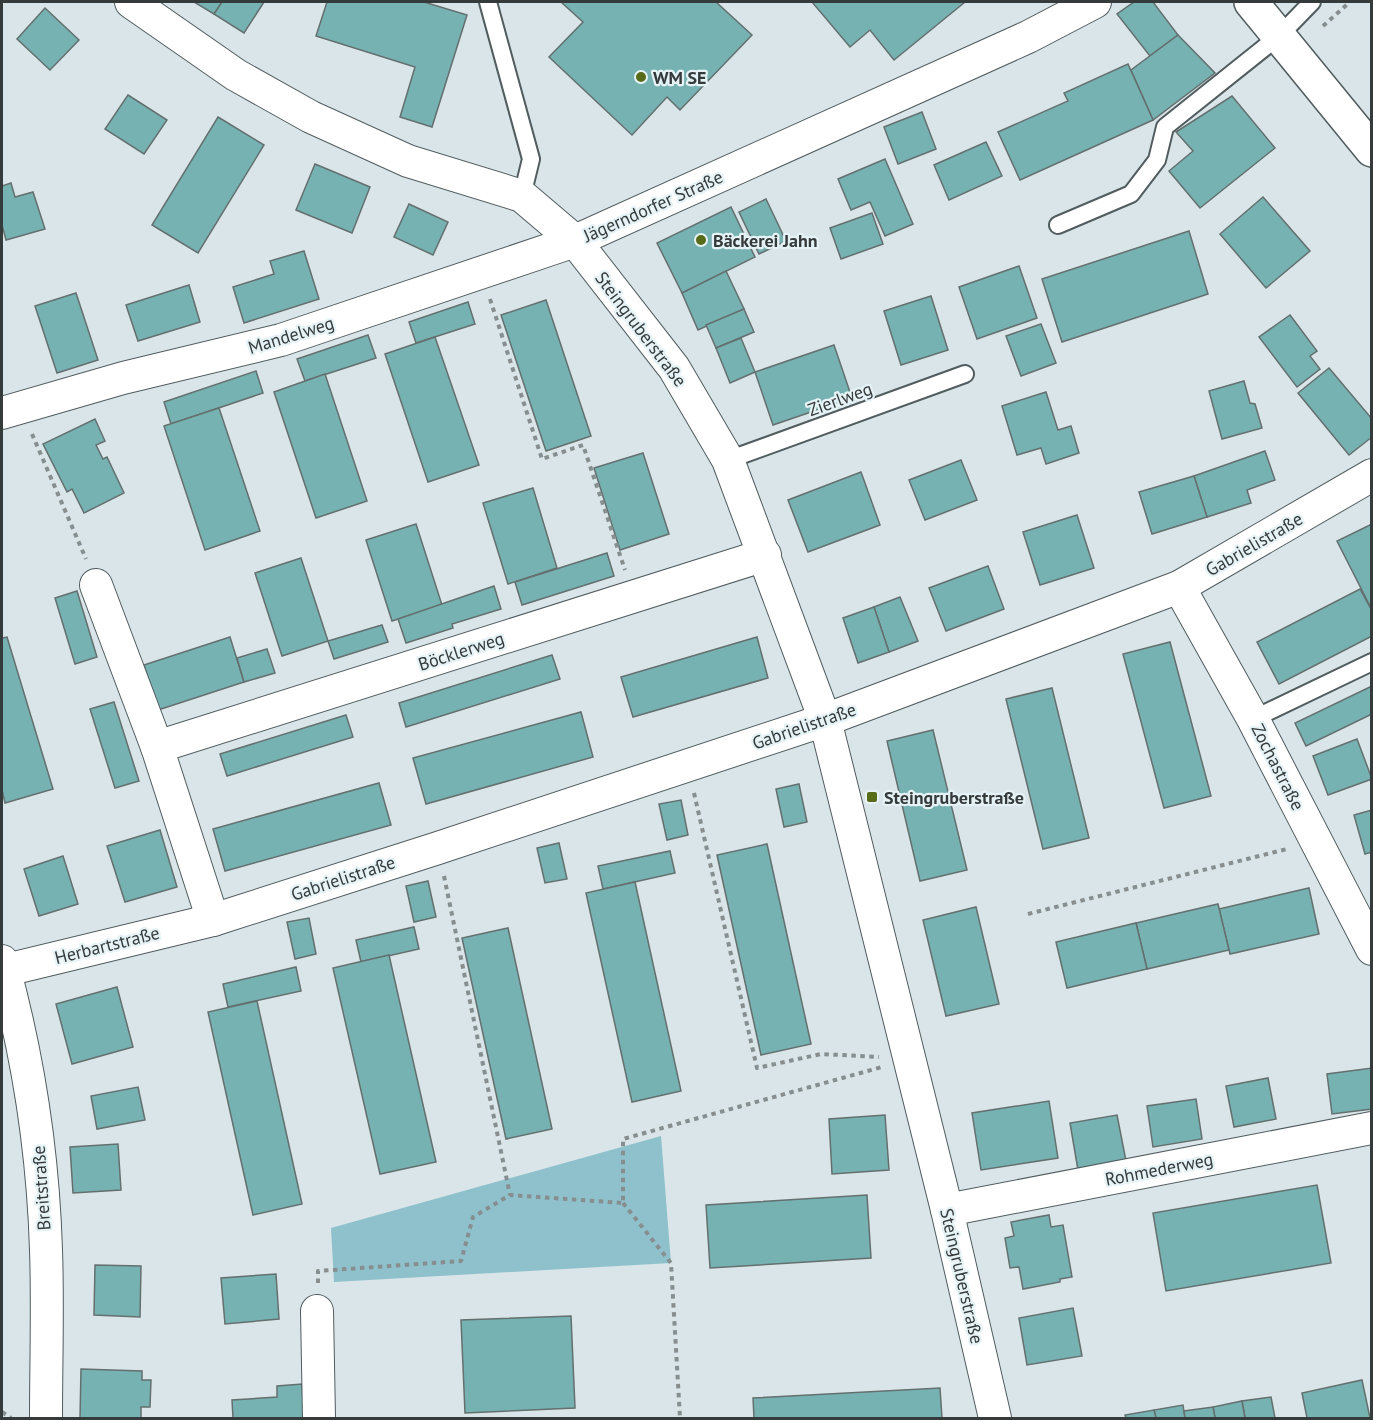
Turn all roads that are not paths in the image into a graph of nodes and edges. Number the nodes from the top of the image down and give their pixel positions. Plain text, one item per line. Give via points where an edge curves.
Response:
1 (131, 2) edge
2 (488, 2) edge
3 (1095, 2) edge
4 (1251, 2) edge
5 (1312, 2) edge
6 (1279, 36) junction
7 (1371, 150) edge
8 (522, 196) junction
9 (1058, 225) dead end
10 (575, 241) junction
11 (965, 374) dead end
12 (11, 410) edge
13 (728, 460) junction
14 (1371, 475) edge
15 (765, 555) junction
16 (96, 585) road end
17 (1179, 587) junction
18 (1371, 662) edge
19 (1253, 719) junction
20 (825, 720) junction
21 (157, 747) junction
22 (213, 920) junction
23 (1371, 949) edge
24 (2, 967) edge
25 (1371, 1128) edge
26 (947, 1210) junction
27 (317, 1311) road end
28 (46, 1419) edge
29 (319, 1419) edge
30 (995, 1419) edge

1 - 8 street, Jägerndorfer Straße via 236,75 311,117 408,161
2 - 8 lane via 531,159
3 - 10 street, Jägerndorfer Straße via 1028,37
4 - 6 main road
5 - 6 lane
6 - 7 main road
6 - 9 lane via 1165,127 1157,160 1131,194
8 - 10 street, Jägerndorfer Straße
10 - 12 street, Mandelweg via 281,340
10 - 13 street, Steingruberstraße via 674,368
11 - 13 lane, Zierlweg
13 - 15 street, Steingruberstraße
14 - 17 street, Gabrielistraße
15 - 20 street, Steingruberstraße
15 - 21 street, Böcklerweg
16 - 21 street
17 - 19 street, Zochastraße
17 - 20 street, Gabrielistraße
18 - 19 lane
19 - 23 street, Zochastraße
20 - 22 street, Gabrielistraße
20 - 26 street, Steingruberstraße
21 - 22 street
22 - 24 street, Herbartstraße
24 - 28 street, Breitstraße via 33,1102 39,1152 46,1250
25 - 26 street, Rohmederweg
26 - 30 street, Steingruberstraße
27 - 29 street

